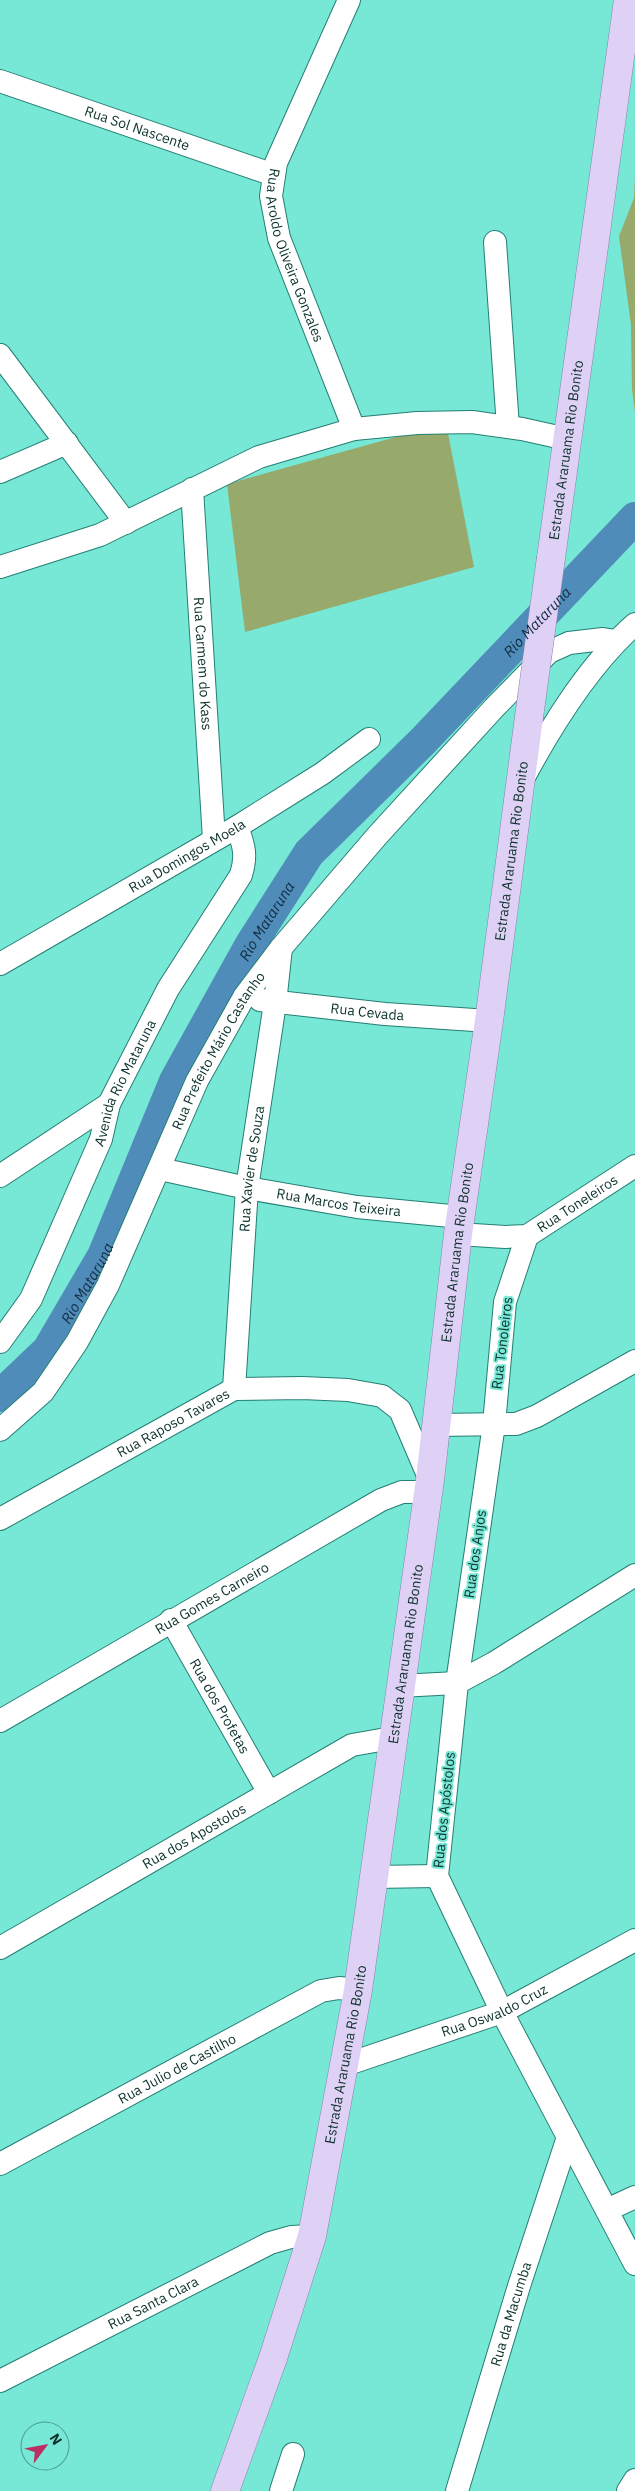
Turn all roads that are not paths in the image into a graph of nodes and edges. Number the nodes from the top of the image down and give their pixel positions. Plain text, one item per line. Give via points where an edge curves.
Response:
1 (349, 0) edge
2 (628, 0) edge
3 (0, 81) edge
4 (274, 175) junction
5 (495, 242) dead end
6 (0, 356) edge
7 (508, 427) junction
8 (354, 429) junction
9 (567, 439) junction
10 (67, 443) junction
11 (0, 472) edge
12 (192, 489) junction
13 (126, 523) junction
14 (0, 567) edge
15 (635, 624) edge
16 (616, 641) junction
17 (370, 739) dead end
18 (520, 784) junction
19 (237, 827) junction
20 (214, 839) junction
21 (281, 948) junction
22 (0, 964) edge
23 (244, 997) junction
24 (275, 1003) junction
25 (489, 1021) junction
26 (109, 1104) junction
27 (635, 1166) edge
28 (160, 1169) junction
29 (0, 1176) edge
30 (247, 1188) junction
31 (459, 1225) junction
32 (527, 1236) junction
33 (0, 1342) edge
34 (635, 1361) edge
35 (234, 1390) junction
36 (494, 1424) junction
37 (436, 1425) junction
38 (0, 1430) edge
39 (429, 1486) junction
40 (0, 1519) edge
41 (635, 1575) edge
42 (171, 1620) junction
43 (457, 1683) junction
44 (399, 1686) junction
45 (0, 1721) edge
46 (392, 1738) junction
47 (269, 1793) junction
48 (437, 1876) junction
49 (374, 1877) junction
50 (635, 1940) edge
51 (0, 1948) edge
52 (358, 1990) junction
53 (502, 2012) junction
54 (345, 2065) junction
55 (568, 2137) junction
56 (0, 2164) edge
57 (635, 2196) edge
58 (607, 2210) junction
59 (312, 2236) junction
60 (635, 2264) edge
61 (0, 2381) edge
62 (293, 2454) dead end
63 (635, 2480) edge
64 (225, 2491) edge
65 (281, 2491) edge
66 (456, 2491) edge
67 (628, 2491) edge

1 - 4 street, Rua Aroldo Oliveira Gonzales via 276,163
2 - 9 main road, Estrada Araruama Rio Bonito
3 - 4 street, Rua Sol Nascente
4 - 8 street, Rua Aroldo Oliveira Gonzales via 271,196 279,238
5 - 7 street
6 - 10 street
7 - 8 street via 472,422
7 - 9 street
8 - 12 street via 259,457
9 - 18 main road, Estrada Araruama Rio Bonito, bridge
10 - 11 street
10 - 13 street
12 - 13 street
12 - 20 street, Rua Carmem do Kass
13 - 14 street via 100,535
15 - 16 street
16 - 18 street via 556,720
16 - 21 street, Rua Prefeito Mário Castanho via 603,639 569,643 548,652 377,836
17 - 19 street, Rua Domingos Moela
18 - 25 main road, Estrada Araruama Rio Bonito
19 - 20 street, Rua Domingos Moela
19 - 26 street, Avenida Rio Mataruna via 245,848 246,861 241,875 168,989
20 - 22 street, Rua Domingos Moela
21 - 23 street, Rua Prefeito Mário Castanho
21 - 24 street, Rua Xavier de Souza
23 - 24 street, Rua Cevada
23 - 28 street, Rua Prefeito Mário Castanho via 197,1081
24 - 25 street, Rua Cevada
24 - 30 street, Rua Xavier de Souza
25 - 31 main road, Estrada Araruama Rio Bonito
26 - 29 street
26 - 33 street, Avenida Rio Mataruna via 101,1139 31,1299
27 - 32 street, Rua Toneleiros
28 - 30 street, Rua Marcos Teixeira
28 - 38 street, Rua Prefeito Mário Castanho via 108,1285 78,1342 43,1392
30 - 31 street, Rua Marcos Teixeira
30 - 35 street, Rua Xavier de Souza
31 - 32 street, Rua Toneleiros via 505,1238
31 - 37 main road, Estrada Araruama Rio Bonito
32 - 36 street, Rua Tonoleiros via 505,1302
34 - 36 street via 538,1416 516,1424
35 - 39 street, Rua Raposo Tavares via 311,1388 382,1396 400,1410
35 - 40 street, Rua Raposo Tavares
36 - 37 street
36 - 43 street, Rua dos Anjos
37 - 39 main road, Estrada Araruama Rio Bonito
39 - 42 street, Rua Gomes Carneiro via 381,1500
39 - 44 main road, Estrada Araruama Rio Bonito
41 - 43 street
42 - 45 street, Rua Gomes Carneiro
42 - 47 street, Rua dos Profetas
43 - 44 street
43 - 48 street, Rua dos Apóstolos
44 - 46 main road, Estrada Araruama Rio Bonito
46 - 47 street, Rua dos Apostolos via 352,1745
46 - 49 main road, Estrada Araruama Rio Bonito
47 - 51 street, Rua dos Apostolos
48 - 49 street
48 - 53 street, Rua dos Apóstolos
49 - 52 main road, Estrada Araruama Rio Bonito
50 - 53 street, Rua Oswaldo Cruz
52 - 54 main road, Estrada Araruama Rio Bonito
52 - 56 street, Rua Julio de Castilho via 339,1988 321,1991
53 - 54 street, Rua Oswaldo Cruz
53 - 55 street, Rua dos Apóstolos
54 - 59 main road, Estrada Araruama Rio Bonito
55 - 58 street, Rua dos Apóstolos
55 - 66 street, Rua da Macumba
57 - 58 street
58 - 60 street, Rua dos Apóstolos
59 - 61 street, Rua Santa Clara via 270,2243
59 - 64 main road, Estrada Araruama Rio Bonito
62 - 65 street
63 - 67 street

